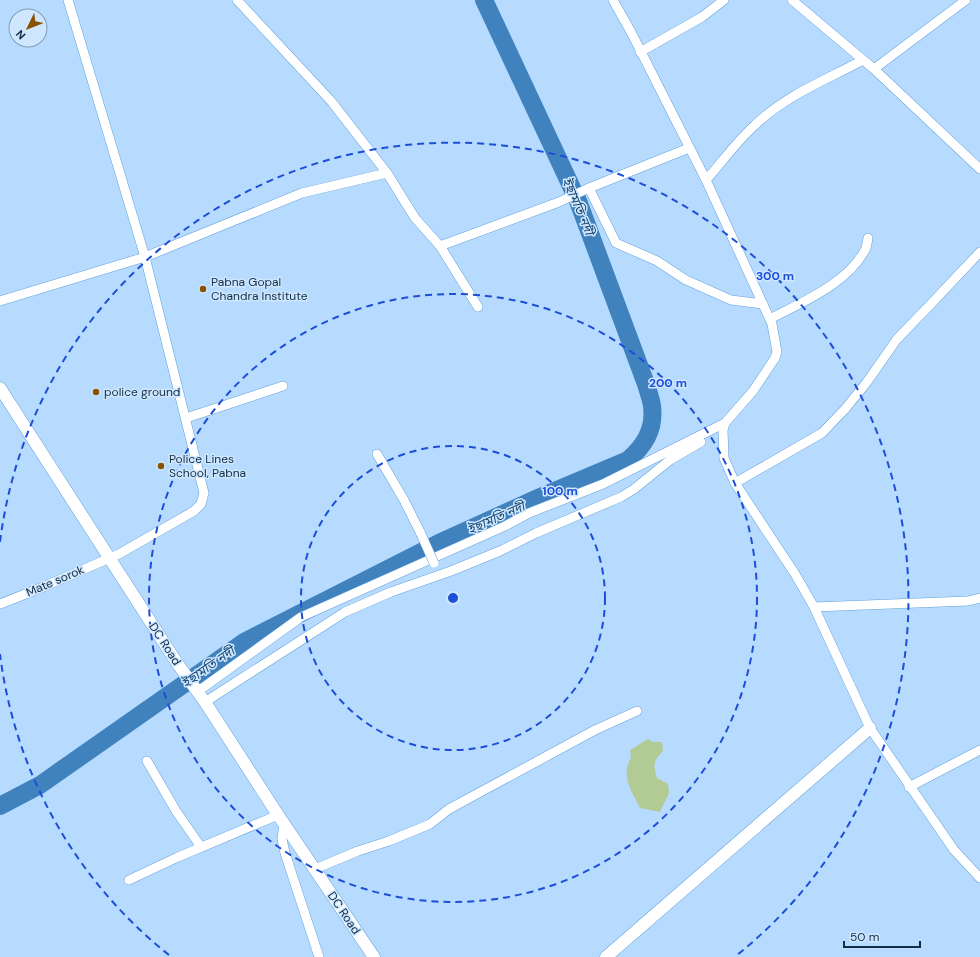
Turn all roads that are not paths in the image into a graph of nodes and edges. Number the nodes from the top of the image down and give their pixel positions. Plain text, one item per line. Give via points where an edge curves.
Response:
1 (68, 0) edge
2 (237, 0) edge
3 (613, 0) edge
4 (724, 0) edge
5 (792, 0) edge
6 (966, 0) edge
7 (640, 52) junction
8 (863, 60) junction
9 (874, 69) junction
10 (689, 148) junction
11 (980, 169) edge
12 (387, 173) junction
13 (706, 180) junction
14 (589, 188) junction
15 (868, 238) dead end
16 (440, 246) junction
17 (980, 252) edge
18 (145, 257) junction
19 (0, 301) edge
20 (764, 304) junction
21 (478, 307) dead end
22 (770, 319) junction
23 (283, 386) dead end
24 (0, 388) edge
25 (186, 418) junction
26 (724, 427) junction
27 (377, 454) dead end
28 (735, 484) junction
29 (114, 556) junction
30 (439, 576) junction
31 (980, 598) edge
32 (0, 604) edge
33 (814, 607) junction
34 (197, 692) junction
35 (206, 702) junction
36 (637, 711) dead end
37 (870, 728) junction
38 (980, 750) edge
39 (147, 762) dead end
40 (909, 787) junction
41 (281, 819) junction
42 (201, 847) junction
43 (315, 869) junction
44 (980, 878) edge
45 (129, 880) dead end
46 (319, 957) edge
47 (374, 957) edge
48 (606, 957) edge

1 - 18 street, Mate sorok
2 - 12 street via 331,101
3 - 7 street
4 - 7 street via 702,17
5 - 8 street
6 - 9 street
7 - 10 street
8 - 9 street
8 - 13 street via 808,87 755,124
9 - 11 street
10 - 13 street
10 - 14 street
12 - 16 street via 415,218
12 - 18 street via 302,193
13 - 20 street
14 - 16 street via 559,202
14 - 20 street via 616,243 657,261 686,280 731,300
15 - 22 street via 866,249 844,275 814,296
16 - 21 street
17 - 28 street via 897,338 867,382 822,433
18 - 19 street
18 - 25 street, Mate sorok
20 - 22 street
22 - 26 street via 777,352 775,358
23 - 25 street
24 - 29 street, DC Road
25 - 29 street, Mate sorok via 204,493 201,504 191,514
26 - 28 street via 724,458
26 - 30 street via 670,460 621,497
26 - 34 street via 602,484 530,513 301,617
27 - 30 street, bridge via 404,500
28 - 33 street
29 - 32 street, Mate sorok
29 - 34 street, DC Road
30 - 35 street via 391,592 345,612
31 - 33 street via 968,601
33 - 37 street
34 - 35 street, DC Road
35 - 41 street, DC Road
36 - 43 street via 595,730 448,809 430,824
37 - 40 street
37 - 48 street
38 - 40 street
39 - 42 street
40 - 44 street via 954,850
41 - 42 street
41 - 43 street, DC Road
41 - 46 street via 285,852
42 - 45 street
43 - 47 street, DC Road

